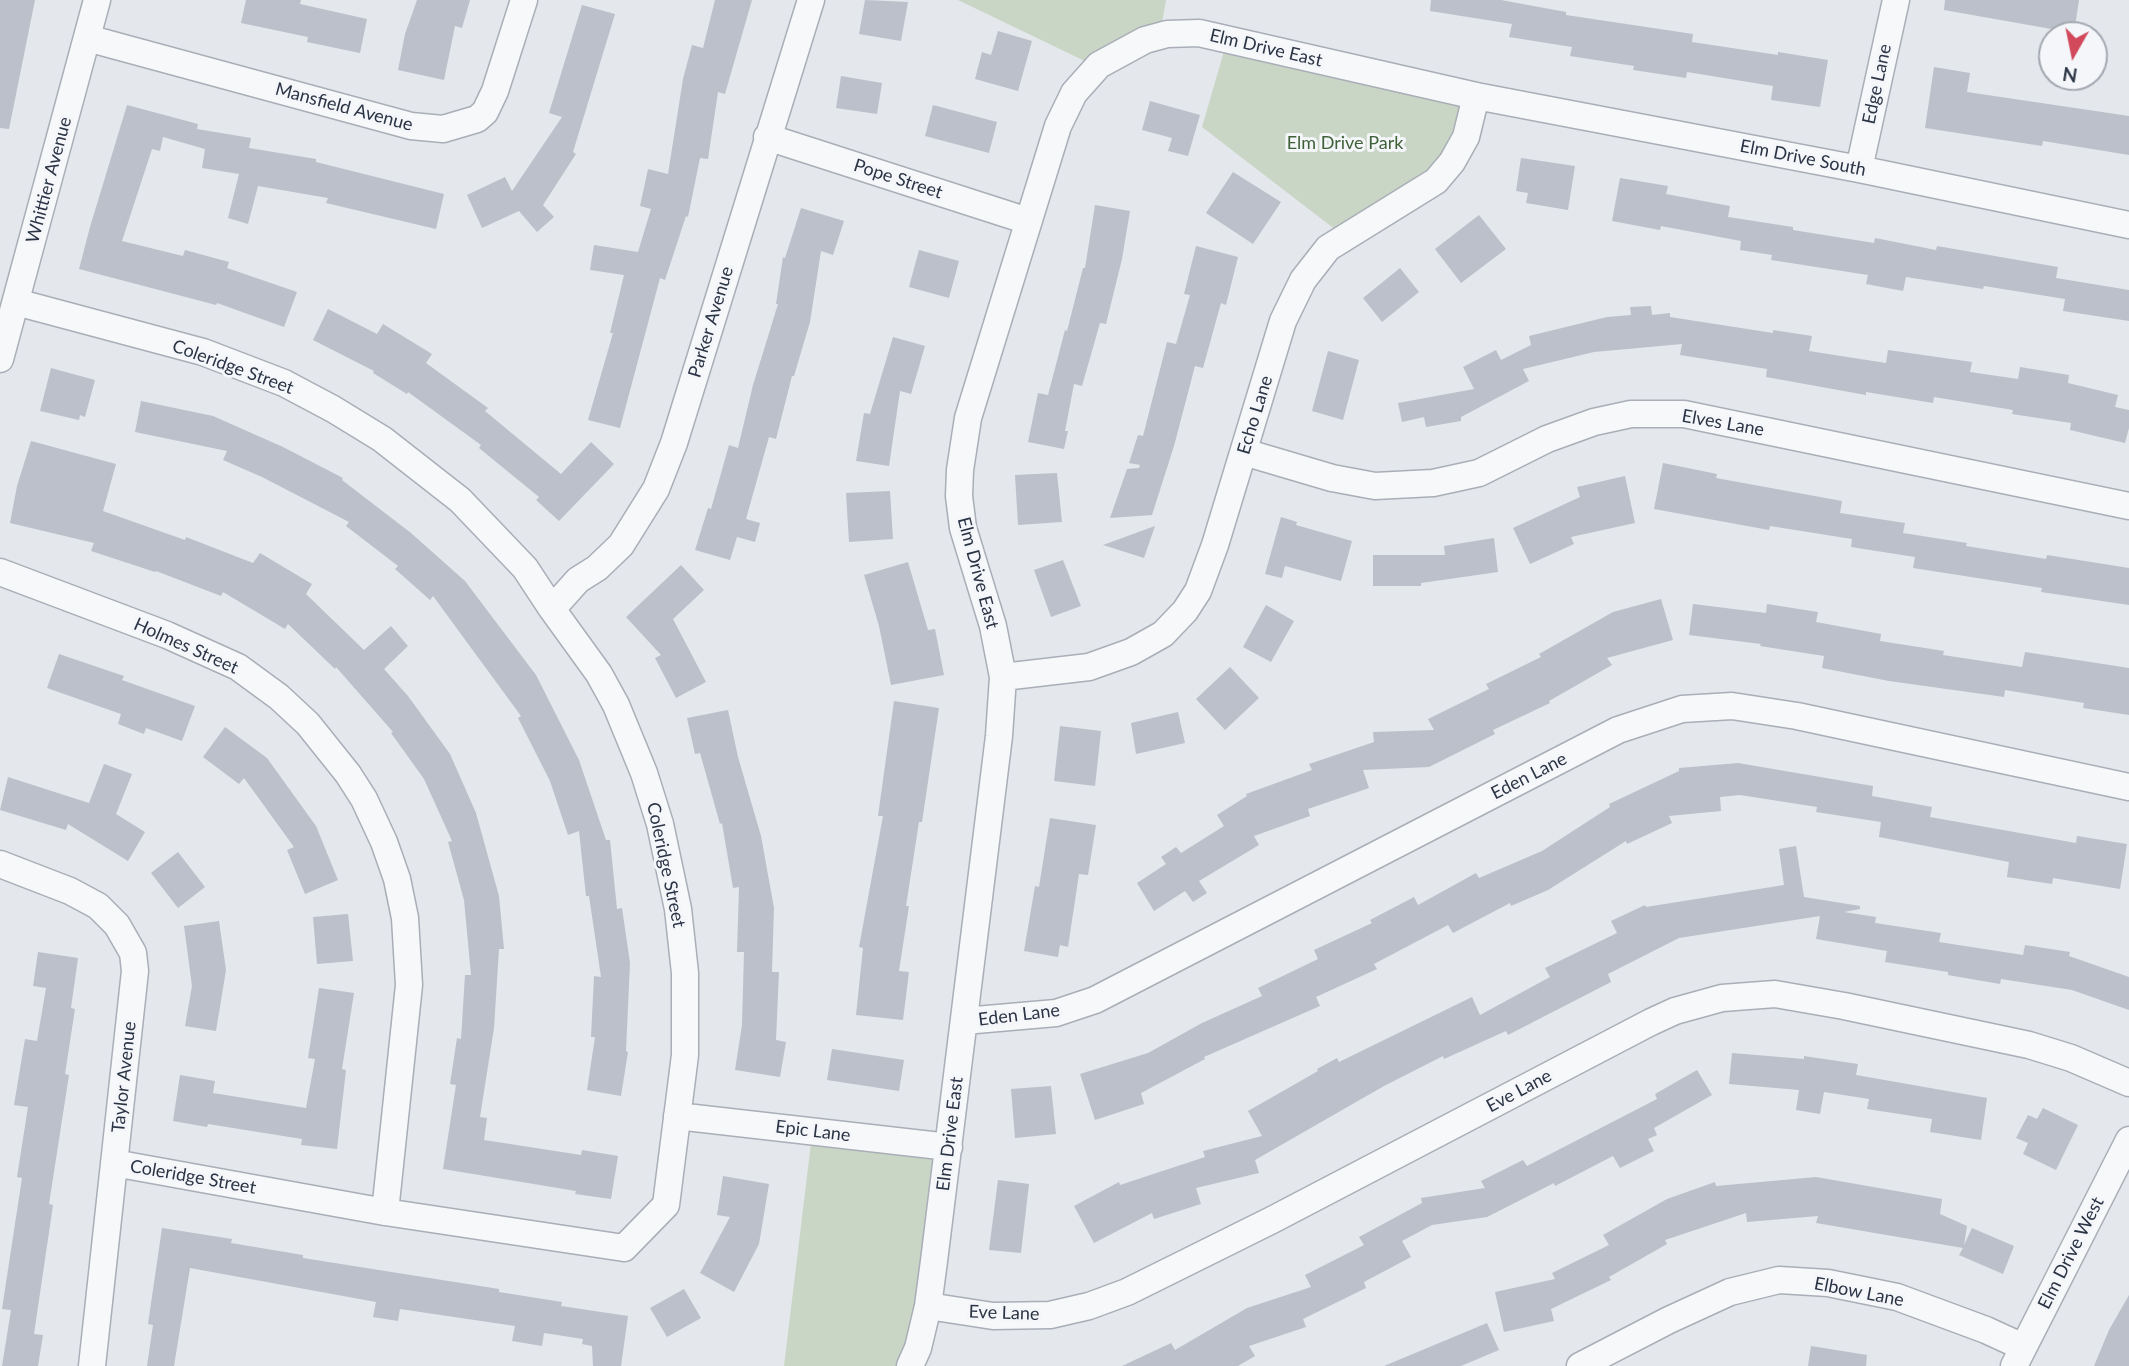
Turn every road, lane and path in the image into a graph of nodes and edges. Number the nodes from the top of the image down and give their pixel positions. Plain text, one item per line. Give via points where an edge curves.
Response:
1 (97, 0) edge
2 (524, 0) edge
3 (811, 0) edge
4 (1896, 0) edge
5 (87, 38) junction
6 (1476, 96) junction
7 (767, 137) junction
8 (1859, 169) junction
9 (1028, 221) junction
10 (2129, 225) edge
11 (16, 302) junction
12 (0, 359) edge
13 (1244, 452) junction
14 (2129, 506) edge
15 (0, 572) edge
16 (552, 609) junction
17 (1003, 677) junction
18 (2129, 787) edge
19 (0, 864) edge
20 (964, 1021) junction
21 (2129, 1083) edge
22 (677, 1116) junction
23 (2129, 1140) edge
24 (949, 1147) junction
25 (114, 1163) junction
26 (385, 1212) junction
27 (928, 1306) junction
28 (2019, 1356) edge
29 (92, 1366) edge
30 (910, 1366) edge
31 (1580, 1366) edge

1 - 5 street, Whittier Avenue
2 - 5 street, Mansfield Avenue via 485,112 443,129 411,126
3 - 7 street, Parker Avenue
4 - 8 street, Edge Lane
5 - 11 street, Whittier Avenue
6 - 8 street, Elm Drive South
6 - 9 street, Elm Drive East via 1199,33 1145,40 1099,65 1074,93 1058,126
6 - 13 street, Echo Lane via 1466,137 1436,181 1328,248 1303,280 1283,321
7 - 9 street, Pope Street
7 - 16 street, Parker Avenue via 656,489 621,545 578,580
8 - 10 street, Elm Drive South
9 - 17 street, Elm Drive East via 968,418 960,470 963,528 993,626
11 - 12 street, Whittier Avenue
11 - 16 street, Coleridge Street via 203,352 284,383 333,409 382,439 460,500 525,568
13 - 14 street, Elves Lane via 1375,486 1433,483 1479,473 1547,439 1594,422 1631,414 1684,414
13 - 17 street, Echo Lane via 1198,591 1163,634 1089,667
15 - 26 street, Holmes Street via 167,635 237,667 308,724 364,799 397,879 405,918 409,985
16 - 22 street, Coleridge Street via 616,705 660,824 678,909 685,973 685,1055
17 - 20 street, Elm Drive East
18 - 20 street, Eden Lane via 1797,716 1732,706 1682,709 1618,730 1095,1000 1056,1013
19 - 25 street, Taylor Avenue via 98,906 117,925 133,953 135,971
20 - 24 street, Elm Drive East
21 - 27 street, Eve Lane via 2029,1045 1884,1014 1775,994 1721,998 1651,1021 1127,1292 1050,1315 993,1316
22 - 24 street, Epic Lane
22 - 26 street, Coleridge Street via 666,1205 624,1248
23 - 28 street, Elm Drive West
24 - 27 street, Elm Drive East
25 - 26 street, Coleridge Street
25 - 29 street, Taylor Avenue
27 - 30 street, Elm Drive East
28 - 31 street, Elbow Lane via 1986,1329 1897,1297 1828,1283 1779,1280 1730,1292

